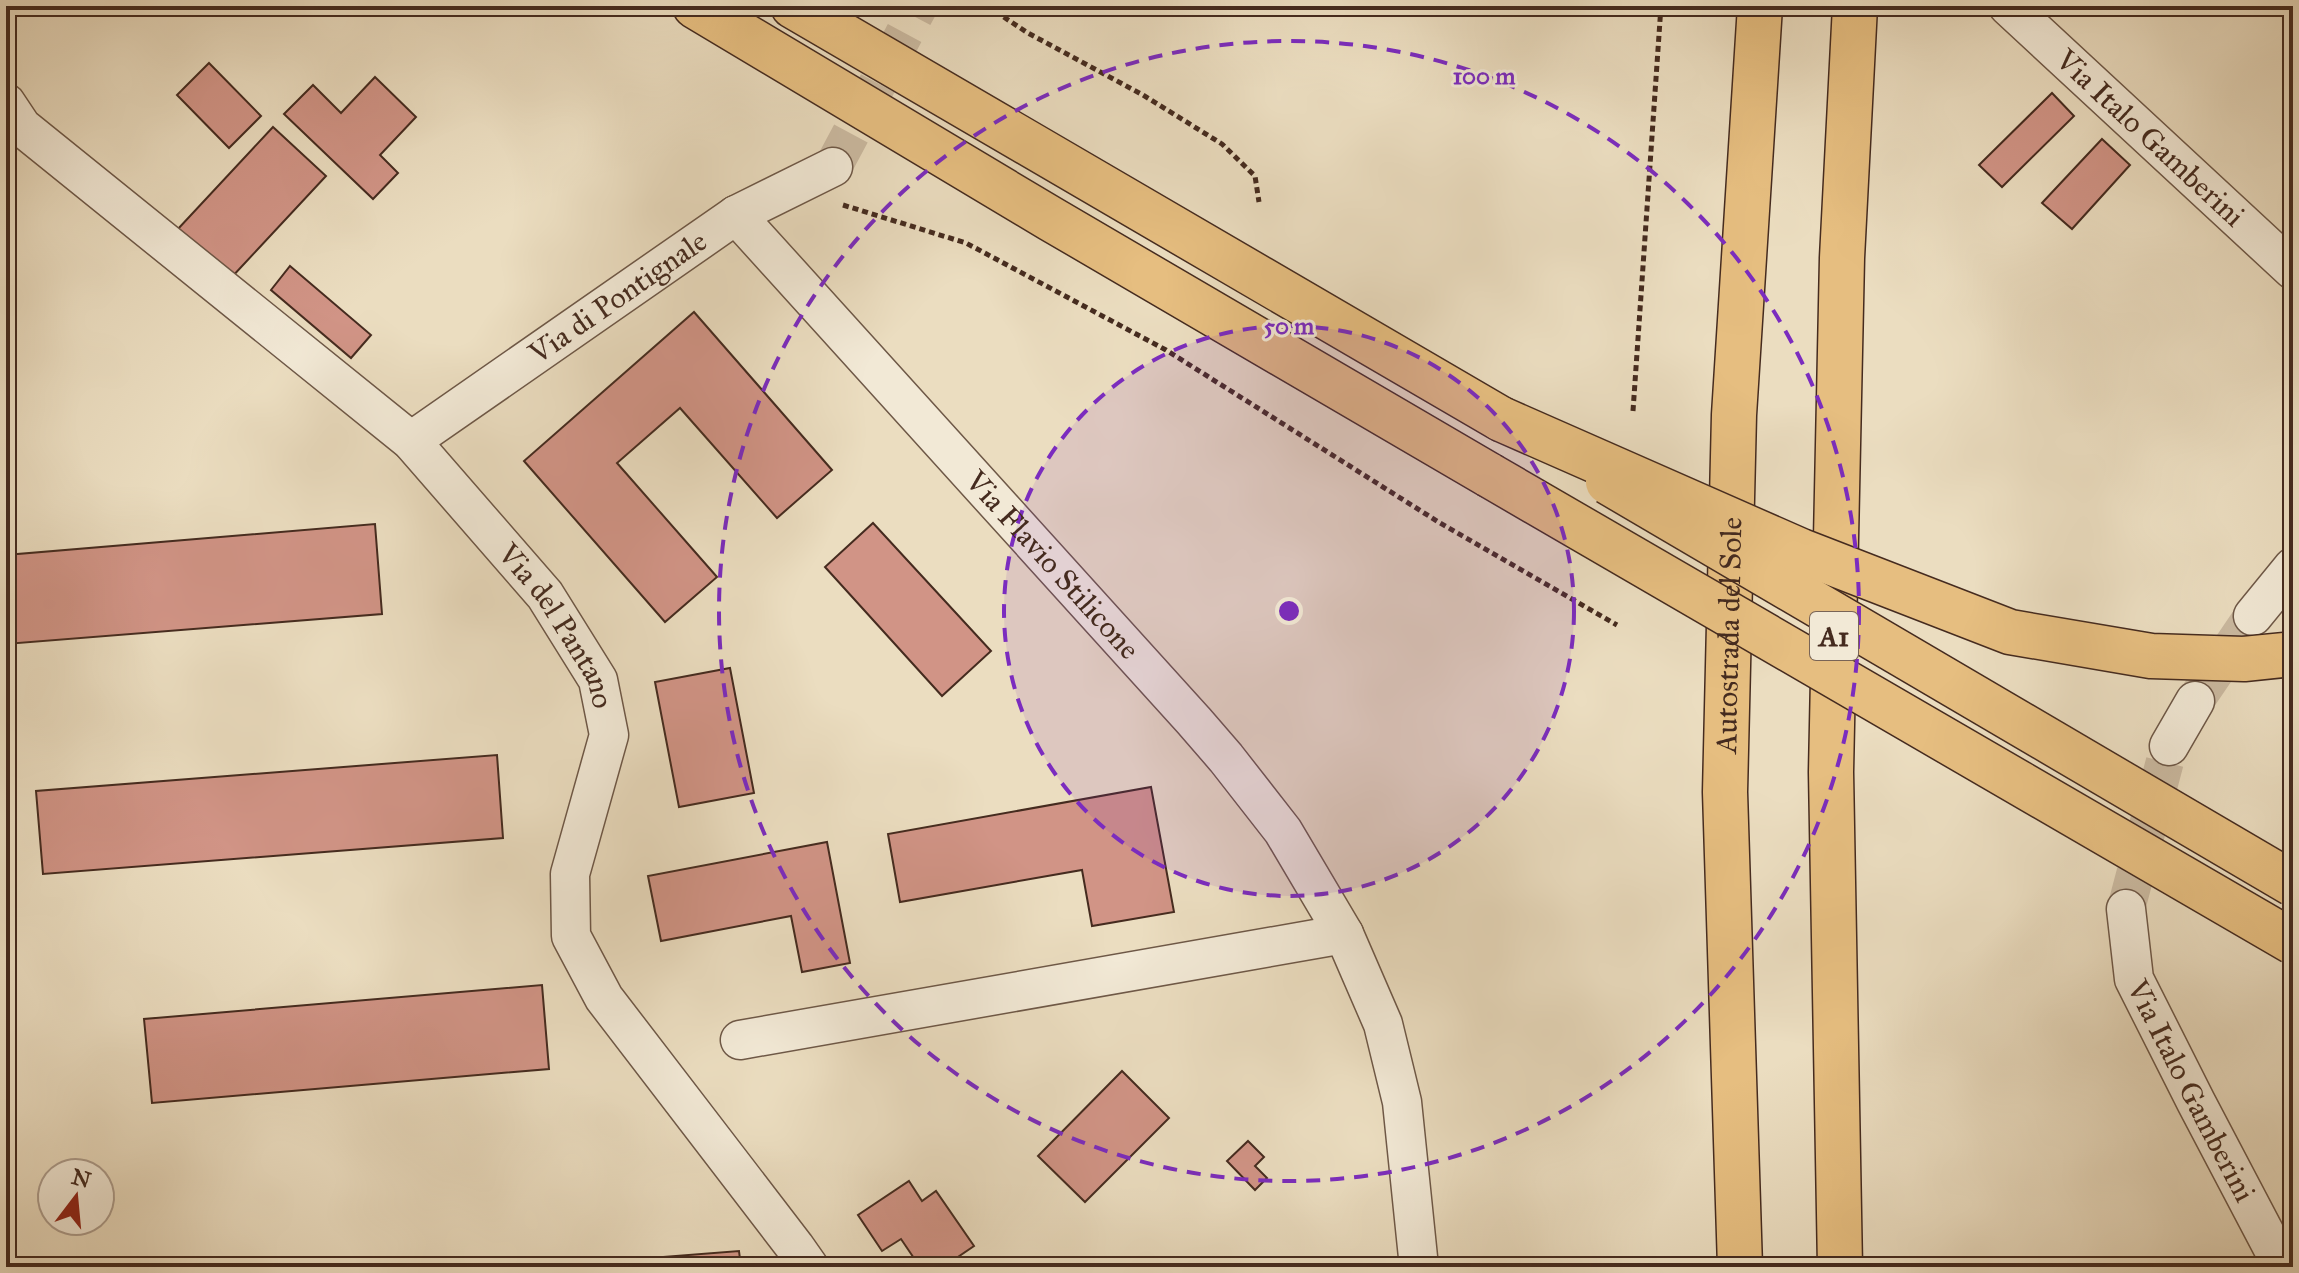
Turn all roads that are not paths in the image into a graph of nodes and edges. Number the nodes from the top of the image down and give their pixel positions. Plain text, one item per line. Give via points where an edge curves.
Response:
1 (695, 6) edge
2 (793, 6) edge
3 (1760, 6) edge
4 (1855, 6) edge
5 (2008, 6) edge
6 (11, 123) edge
7 (836, 185) road end
8 (736, 215) junction
9 (2293, 270) edge
10 (1501, 419) junction
11 (411, 441) junction
12 (2293, 567) edge
13 (2253, 616) tunnel mouth
14 (2293, 654) edge
15 (2195, 701) tunnel mouth
16 (2169, 746) tunnel mouth
17 (2293, 884) edge
18 (2126, 909) tunnel mouth
19 (1344, 934) junction
20 (2293, 942) edge
21 (740, 1040) dead end
22 (809, 1267) edge
23 (1419, 1267) edge
24 (1740, 1267) edge
25 (1840, 1267) edge
26 (2280, 1267) edge

1 - 20 highway, bridge
2 - 10 highway
3 - 24 highway, Autostrada del Sole via 1734,415 1725,792
4 - 25 highway, A1 via 1842,258 1831,772
5 - 9 street, Via Italo Gamberini
6 - 11 street, Via del Pantano
7 - 8 street, Via di Pontignale
8 - 11 street, Via di Pontignale
8 - 19 street, Via Flavio Stilicone via 1226,758 1283,831
10 - 14 highway, bridge via 1801,551 2010,632 2151,656 2244,659
10 - 17 highway, bridge
11 - 22 street, Via del Pantano via 545,595 598,680 609,735 570,874 571,936 604,998
12 - 13 street
15 - 16 street
18 - 26 street, Via Italo Gamberini via 2134,979
19 - 21 street
19 - 23 street, Via Flavio Stilicone via 1383,1024 1402,1102

